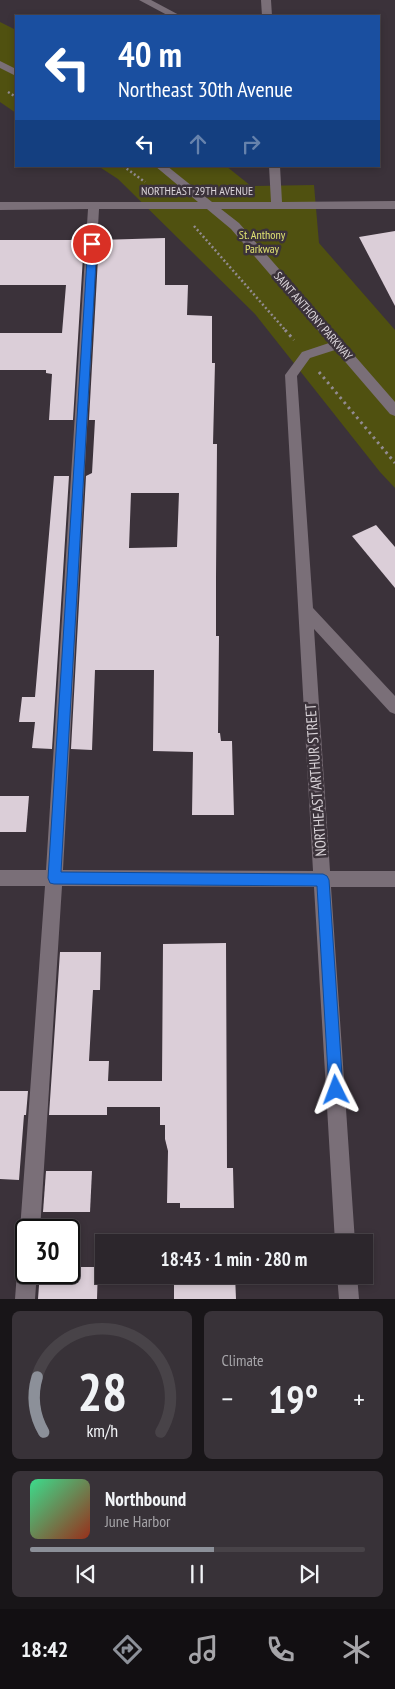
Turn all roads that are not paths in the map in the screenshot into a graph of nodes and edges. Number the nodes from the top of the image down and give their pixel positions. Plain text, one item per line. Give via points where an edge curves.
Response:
1 (144, 0) edge
2 (266, 0) edge
3 (174, 15) edge
4 (267, 15) edge
5 (0, 64) edge
6 (15, 72) edge
7 (161, 167) edge
8 (274, 167) edge
9 (210, 205) junction
10 (276, 205) junction
11 (395, 205) edge
12 (0, 206) edge
13 (94, 206) junction
14 (338, 344) junction
15 (395, 411) edge
16 (306, 610) junction
17 (395, 707) edge
18 (0, 878) edge
19 (54, 878) junction
20 (323, 880) junction
21 (395, 880) edge
22 (31, 1219) edge
23 (345, 1234) edge
24 (26, 1284) edge
25 (347, 1284) edge
26 (25, 1299) edge
27 (348, 1299) edge

1 - 3 street
2 - 4 street
5 - 6 street
7 - 9 street, SAINT ANTHONY PARKWAY
8 - 10 street
9 - 10 street, NORTHEAST 29TH AVENUE
9 - 13 street, NORTHEAST 29TH AVENUE
9 - 14 street, SAINT ANTHONY PARKWAY via 235,226
10 - 11 street, NORTHEAST 29TH AVENUE
12 - 13 street, NORTHEAST 29TH AVENUE
13 - 19 street
14 - 15 street, SAINT ANTHONY PARKWAY
14 - 16 street, NORTHEAST ARTHUR STREET via 306,355 291,375
16 - 17 street
16 - 20 street, NORTHEAST ARTHUR STREET
18 - 19 street
19 - 20 street
19 - 22 street
20 - 21 street
20 - 23 street, NORTHEAST ARTHUR STREET
24 - 26 street
25 - 27 street

